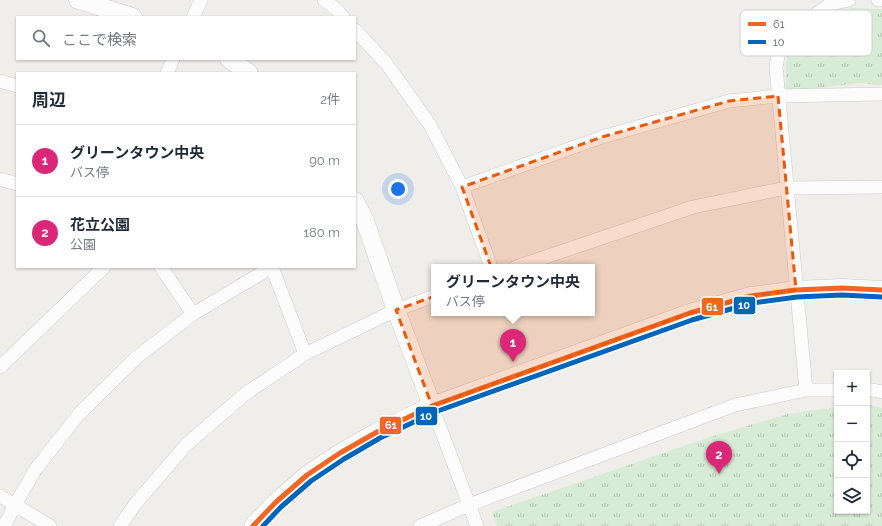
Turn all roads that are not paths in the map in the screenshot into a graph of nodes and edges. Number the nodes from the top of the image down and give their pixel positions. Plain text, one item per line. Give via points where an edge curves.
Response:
1 (78, 0) edge
2 (201, 0) edge
3 (324, 0) edge
4 (849, 0) edge
5 (878, 0) edge
6 (882, 0) edge
7 (822, 10) edge
8 (130, 16) edge
9 (193, 16) edge
10 (342, 16) edge
11 (356, 31) edge
12 (778, 56) edge
13 (173, 60) edge
14 (231, 60) edge
15 (167, 72) edge
16 (248, 72) edge
17 (0, 81) edge
18 (16, 86) edge
19 (882, 94) edge
20 (778, 96) junction
21 (0, 179) edge
22 (16, 184) edge
23 (462, 187) junction
24 (882, 187) edge
25 (786, 188) junction
26 (356, 203) edge
27 (490, 264) edge
28 (525, 264) edge
29 (103, 268) edge
30 (161, 268) edge
31 (270, 268) edge
32 (272, 268) edge
33 (796, 290) junction
34 (882, 290) edge
35 (431, 297) edge
36 (396, 310) junction
37 (193, 314) junction
38 (305, 354) junction
39 (0, 367) edge
40 (806, 390) junction
41 (834, 390) edge
42 (870, 390) edge
43 (882, 392) edge
44 (432, 406) junction
45 (0, 496) edge
46 (15, 505) junction
47 (469, 505) junction
48 (4, 526) edge
49 (50, 526) edge
50 (120, 526) edge
51 (253, 526) edge
52 (420, 526) edge
53 (477, 526) edge

1 - 8 street
2 - 9 street
3 - 10 street
4 - 7 street via 830,4
5 - 6 street
11 - 23 street via 386,63 430,125
12 - 20 street
13 - 15 street
14 - 16 street
17 - 18 street
19 - 20 street
20 - 23 street via 729,101 602,137
20 - 25 street
21 - 22 street
23 - 27 street
24 - 25 street
25 - 28 street via 693,207
25 - 33 street
26 - 36 street via 365,221
29 - 39 street
30 - 37 street
31 - 37 street
32 - 38 street
33 - 34 street
33 - 40 street
33 - 44 street via 751,296 690,313
35 - 36 street
36 - 38 street
36 - 44 street
37 - 46 street via 137,357 78,414 35,470
38 - 50 street via 245,394 187,444 136,503
40 - 41 street
40 - 47 street via 735,405
42 - 43 street
44 - 47 street
44 - 51 street via 377,432 307,475
45 - 46 street
46 - 48 street
46 - 49 street
47 - 52 street
47 - 53 street

